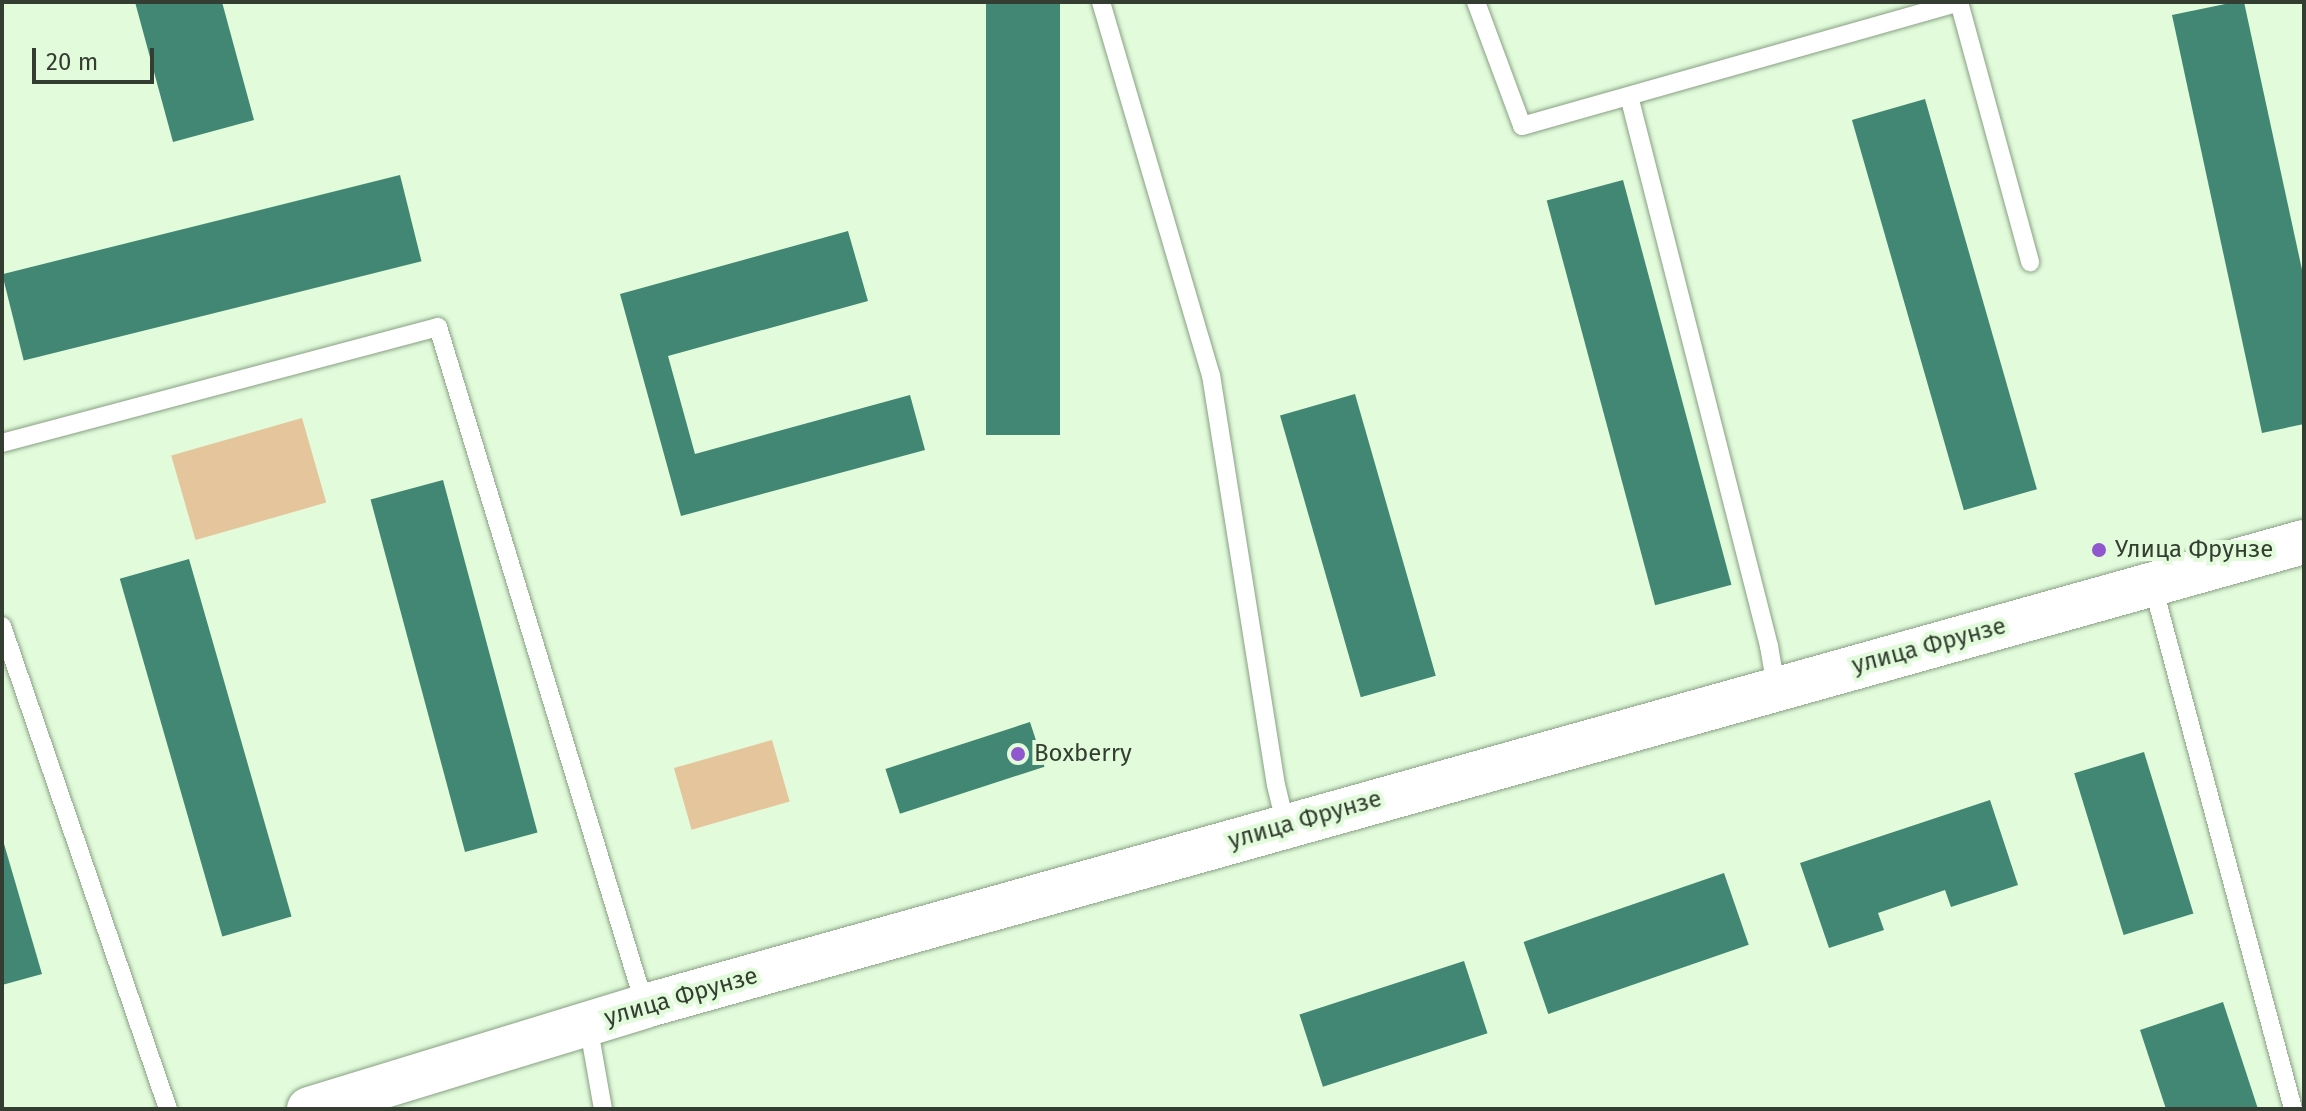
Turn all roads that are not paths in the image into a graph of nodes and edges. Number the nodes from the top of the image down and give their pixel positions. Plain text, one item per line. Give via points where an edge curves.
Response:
1 (1101, 2) edge
2 (1476, 2) edge
3 (1629, 96) junction
4 (2030, 262) dead end
5 (2, 443) edge
6 (2304, 542) edge
7 (2153, 586) junction
8 (2, 626) edge
9 (1776, 687) junction
10 (1286, 826) junction
11 (645, 1006) junction
12 (588, 1024) junction
13 (168, 1109) edge
14 (309, 1109) edge
15 (603, 1109) edge
16 (2293, 1109) edge

1 - 10 lane via 1211,375
2 - 3 lane via 1522,126
3 - 4 lane via 1959,2
3 - 9 lane
5 - 11 lane via 438,327
6 - 7 main road, улица Фрунзе
7 - 9 main road, улица Фрунзе
7 - 16 lane
8 - 13 lane
9 - 10 main road, улица Фрунзе
10 - 11 main road, улица Фрунзе
11 - 12 main road, улица Фрунзе
12 - 14 main road, улица Фрунзе
12 - 15 lane

